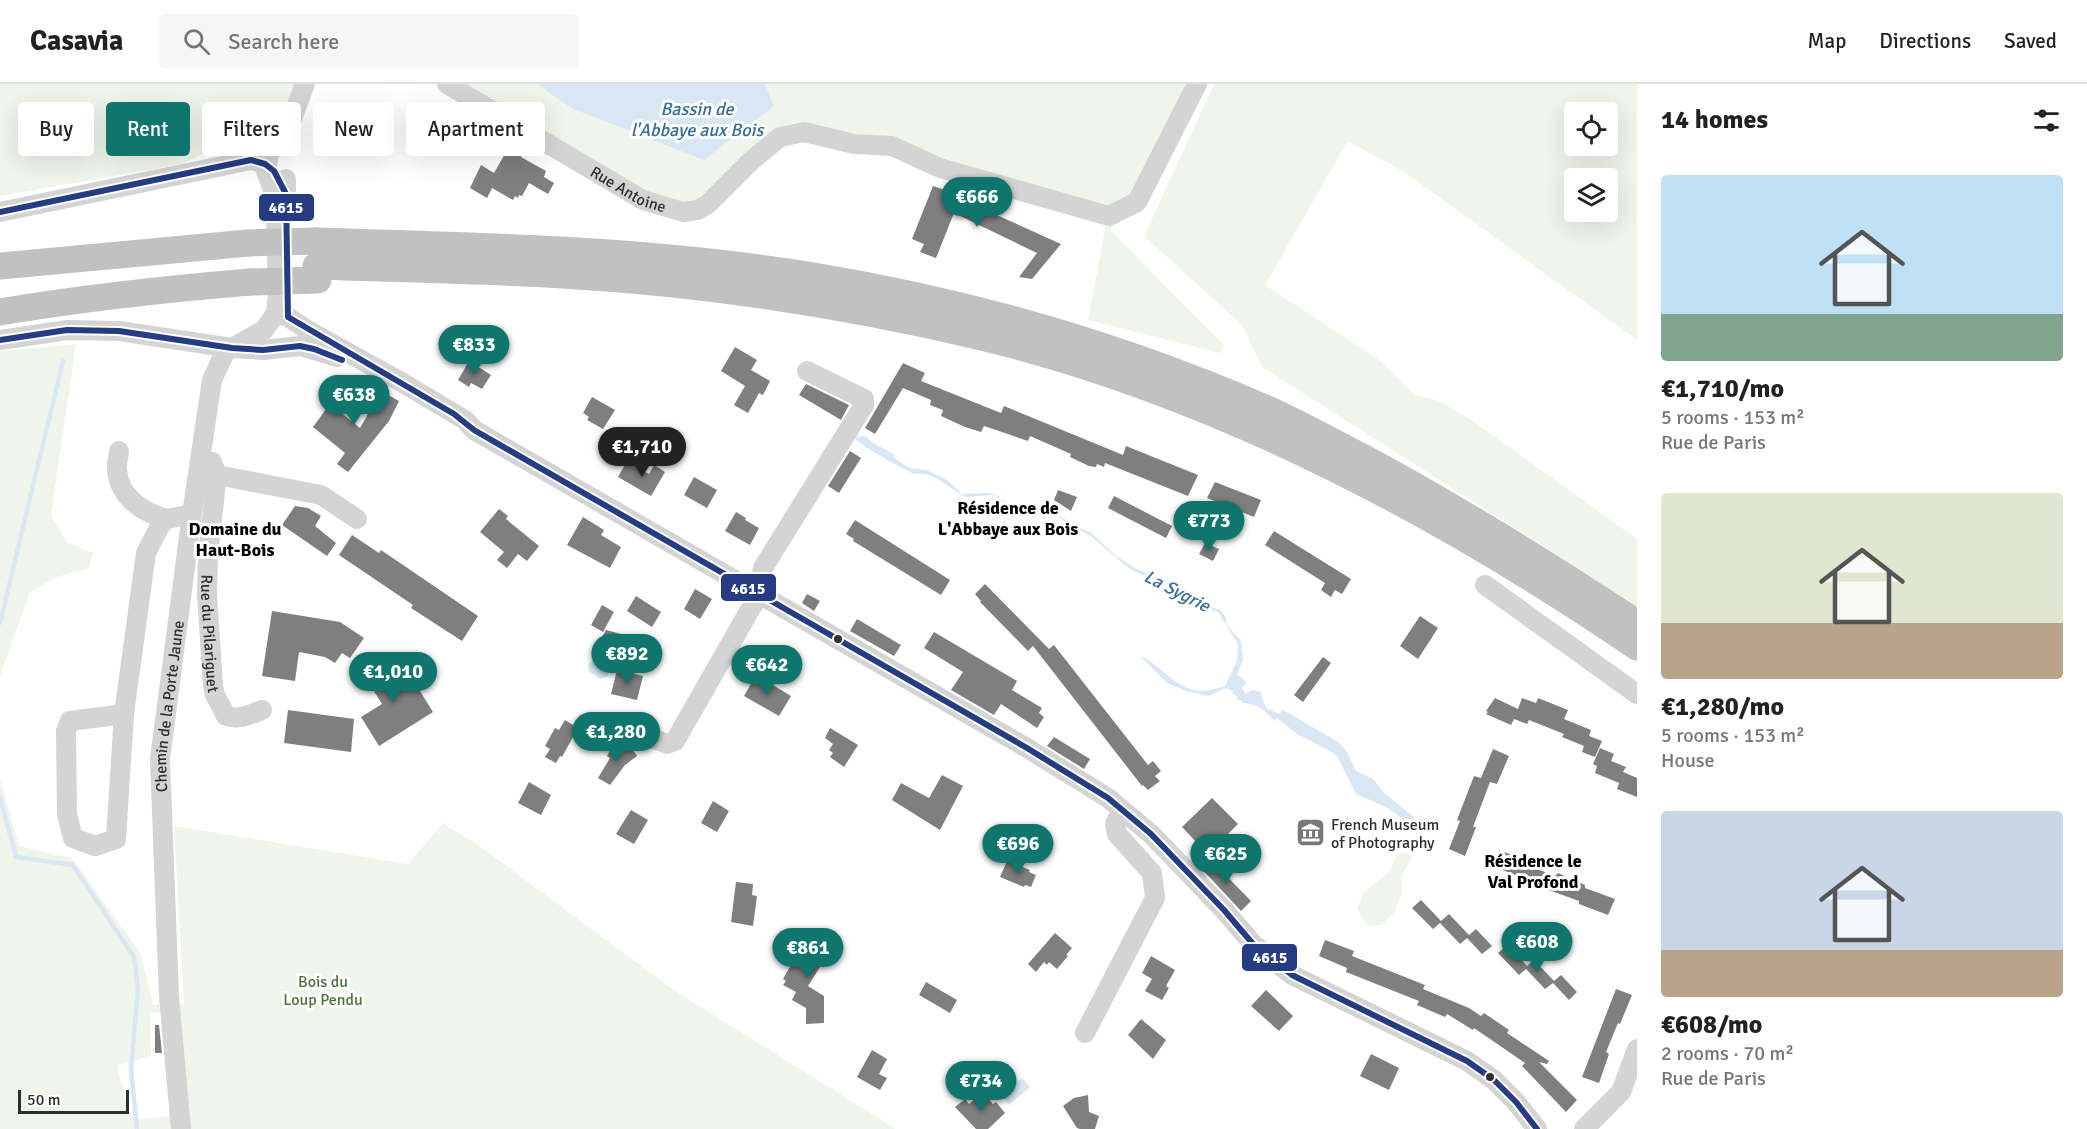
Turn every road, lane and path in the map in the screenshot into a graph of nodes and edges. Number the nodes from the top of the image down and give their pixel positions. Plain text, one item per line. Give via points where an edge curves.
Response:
1 (305, 84) edge
2 (447, 84) edge
3 (1197, 84) edge
4 (267, 164) junction
5 (0, 212) edge
6 (317, 262) junction
7 (249, 265) junction
8 (0, 266) edge
9 (0, 294) edge
10 (0, 312) edge
11 (282, 315) junction
12 (264, 330) junction
13 (0, 340) edge
14 (232, 348) junction
15 (274, 348) junction
16 (807, 371) dead end
17 (377, 375) junction
18 (201, 449) junction
19 (120, 451) dead end
20 (217, 475) junction
21 (192, 514) junction
22 (167, 519) junction
23 (357, 519) dead end
24 (1485, 585) dead end
25 (756, 593) junction
26 (1637, 623) edge
27 (1637, 647) edge
28 (1637, 694) edge
29 (262, 710) dead end
30 (124, 714) junction
31 (619, 725) dead end
32 (1122, 810) junction
33 (1085, 1033) dead end
34 (1637, 1049) edge
35 (1602, 1121) edge
36 (181, 1129) edge
37 (1537, 1129) edge
38 (1584, 1129) edge

1 - 4 street via 296,112 269,154
2 - 3 street, Rue Antoine via 643,200 683,212 698,210 720,193 780,137 804,132 854,144 892,146 940,168 1109,216 1137,202
4 - 5 street via 251,160
4 - 11 street via 274,193
4 - 11 street via 286,186
6 - 7 highway
6 - 26 highway via 567,250 731,265 895,291 1057,332 1237,396 1314,431 1426,492
6 - 27 highway via 566,275 719,290 883,316 1042,353 1230,420 1386,494 1484,550
7 - 8 highway
7 - 9 highway
7 - 10 highway via 103,296
11 - 12 street, Chemin de la Porte Jaune
11 - 15 street via 284,332
11 - 17 street
12 - 14 street, Chemin de la Porte Jaune
12 - 15 street
13 - 14 street via 67,330 119,331
14 - 15 street
14 - 18 street, Chemin de la Porte Jaune via 225,352 212,380
15 - 17 street via 314,349
16 - 25 street via 864,399 864,405 763,568
17 - 25 street via 403,383 433,408 465,420 474,430
18 - 20 street via 211,459
18 - 21 street, Chemin de la Porte Jaune
19 - 22 street via 117,470 126,497 151,515
20 - 23 street via 321,495
20 - 29 street, Rue du Pilariguet via 207,594 213,686 226,716 244,717
21 - 22 street
21 - 36 street, Chemin de la Porte Jaune via 160,759 169,998
22 - 30 street via 146,553
24 - 28 street
25 - 31 street via 675,741 667,744
25 - 32 street via 1027,748
30 - 30 street via 116,839 95,846 73,838 67,814 66,731 70,721
32 - 33 street via 1115,824 1117,834 1152,873 1155,898
32 - 37 street via 1165,847 1253,944 1292,975 1467,1061 1501,1087
34 - 35 street via 1621,1092
35 - 38 street

